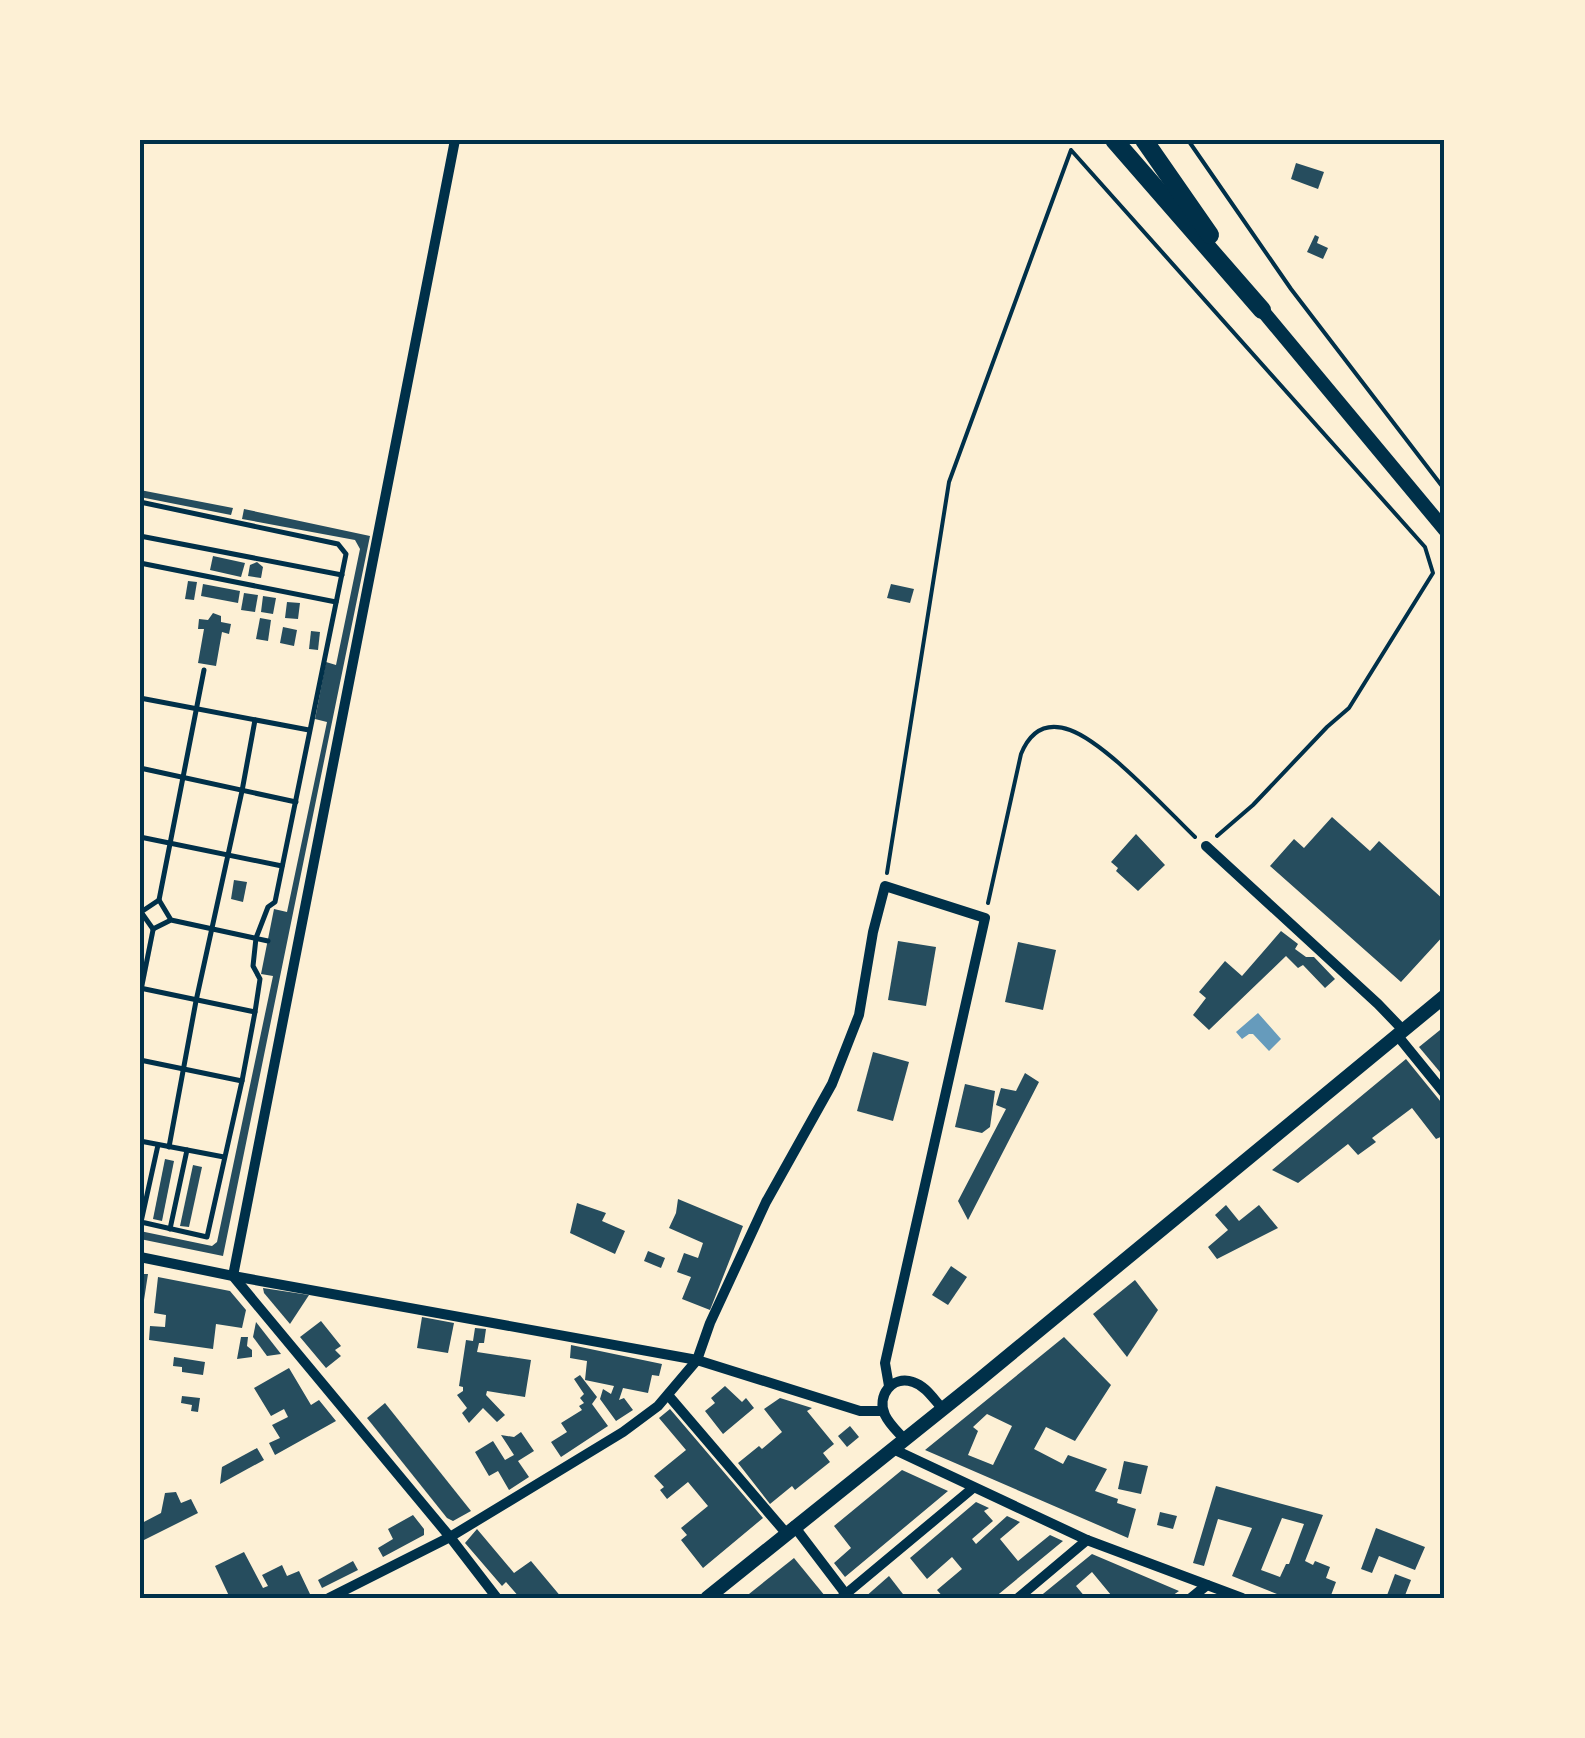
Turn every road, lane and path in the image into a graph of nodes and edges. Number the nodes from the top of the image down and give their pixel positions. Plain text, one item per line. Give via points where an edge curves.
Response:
1 (454, 140) edge
2 (1114, 140) edge
3 (1129, 140) edge
4 (1144, 140) edge
5 (1188, 140) edge
6 (1262, 310) junction
7 (1445, 490) edge
8 (140, 502) edge
9 (1445, 530) edge
10 (140, 536) edge
11 (140, 563) edge
12 (342, 575) junction
13 (336, 602) junction
14 (204, 670) dead end
15 (140, 698) edge
16 (196, 708) junction
17 (255, 720) junction
18 (309, 730) junction
19 (140, 768) edge
20 (183, 778) junction
21 (242, 791) junction
22 (296, 802) junction
23 (140, 837) edge
24 (172, 844) junction
25 (1206, 846) junction
26 (227, 856) junction
27 (282, 866) junction
28 (885, 886) junction
29 (159, 900) junction
30 (140, 912) edge
31 (985, 918) junction
32 (172, 920) junction
33 (153, 929) junction
34 (211, 929) junction
35 (256, 938) junction
36 (268, 941) dead end
37 (141, 990) edge
38 (1445, 996) edge
39 (196, 1001) junction
40 (255, 1012) junction
41 (1400, 1032) junction
42 (140, 1060) edge
43 (184, 1068) junction
44 (242, 1081) junction
45 (1445, 1094) edge
46 (140, 1141) edge
47 (158, 1144) junction
48 (169, 1147) junction
49 (187, 1150) junction
50 (224, 1157) junction
51 (170, 1229) junction
52 (140, 1256) edge
53 (233, 1276) junction
54 (697, 1360) junction
55 (889, 1386) junction
56 (668, 1394) junction
57 (942, 1409) junction
58 (883, 1411) junction
59 (899, 1445) junction
60 (974, 1488) junction
61 (790, 1529) junction
62 (450, 1538) junction
63 (1086, 1540) junction
64 (1207, 1585) junction
65 (845, 1597) edge
66 (329, 1598) edge
67 (497, 1598) edge
68 (707, 1598) edge
69 (1018, 1598) edge
70 (1191, 1598) edge
71 (1242, 1598) edge

1 - 53 street via 292,946
2 - 6 highway
3 - 6 highway
4 - 6 highway
5 - 7 path via 1290,289
6 - 9 main road
8 - 12 lane via 338,544 346,554
10 - 12 lane
11 - 13 lane
12 - 13 lane
13 - 18 lane
14 - 16 lane
15 - 16 lane
16 - 17 lane
16 - 20 lane
17 - 18 lane
17 - 21 lane
18 - 22 lane
19 - 20 lane
20 - 21 lane
20 - 24 lane
21 - 22 lane
21 - 26 lane
22 - 27 lane
23 - 24 lane
24 - 26 lane
24 - 29 lane
25 - 28 path via 1350,708 1433,574 1424,547 1071,150 949,482
25 - 31 path via 1104,751 1070,730 1039,730 1021,754
25 - 41 street
26 - 27 lane
26 - 34 lane
27 - 35 lane via 275,902
28 - 31 street
28 - 54 street via 859,1014 832,1084 766,1202
29 - 30 lane
29 - 32 lane
30 - 33 lane
31 - 55 street via 885,1363
32 - 33 lane
32 - 34 lane
33 - 37 lane
34 - 35 lane
34 - 39 lane
35 - 36 lane
35 - 40 lane
37 - 39 lane
38 - 41 main road
39 - 40 lane
39 - 43 lane
40 - 44 lane
41 - 45 street
41 - 57 main road
42 - 43 lane
43 - 44 lane
43 - 48 lane
44 - 50 lane
46 - 47 lane
47 - 48 lane
47 - 51 lane via 141,1222
48 - 49 lane
49 - 50 lane
49 - 51 lane
50 - 51 lane via 207,1237
52 - 53 street
53 - 54 street
53 - 62 street
54 - 56 street
54 - 58 street via 860,1411
55 - 57 street via 913,1382
55 - 58 street
56 - 61 street
56 - 62 street via 623,1432
57 - 59 main road
58 - 59 street
59 - 60 street
59 - 61 main road
60 - 63 street
60 - 65 street
61 - 65 street
61 - 68 main road
62 - 66 street
62 - 67 street
63 - 64 street
63 - 69 street
64 - 70 street
64 - 71 street

